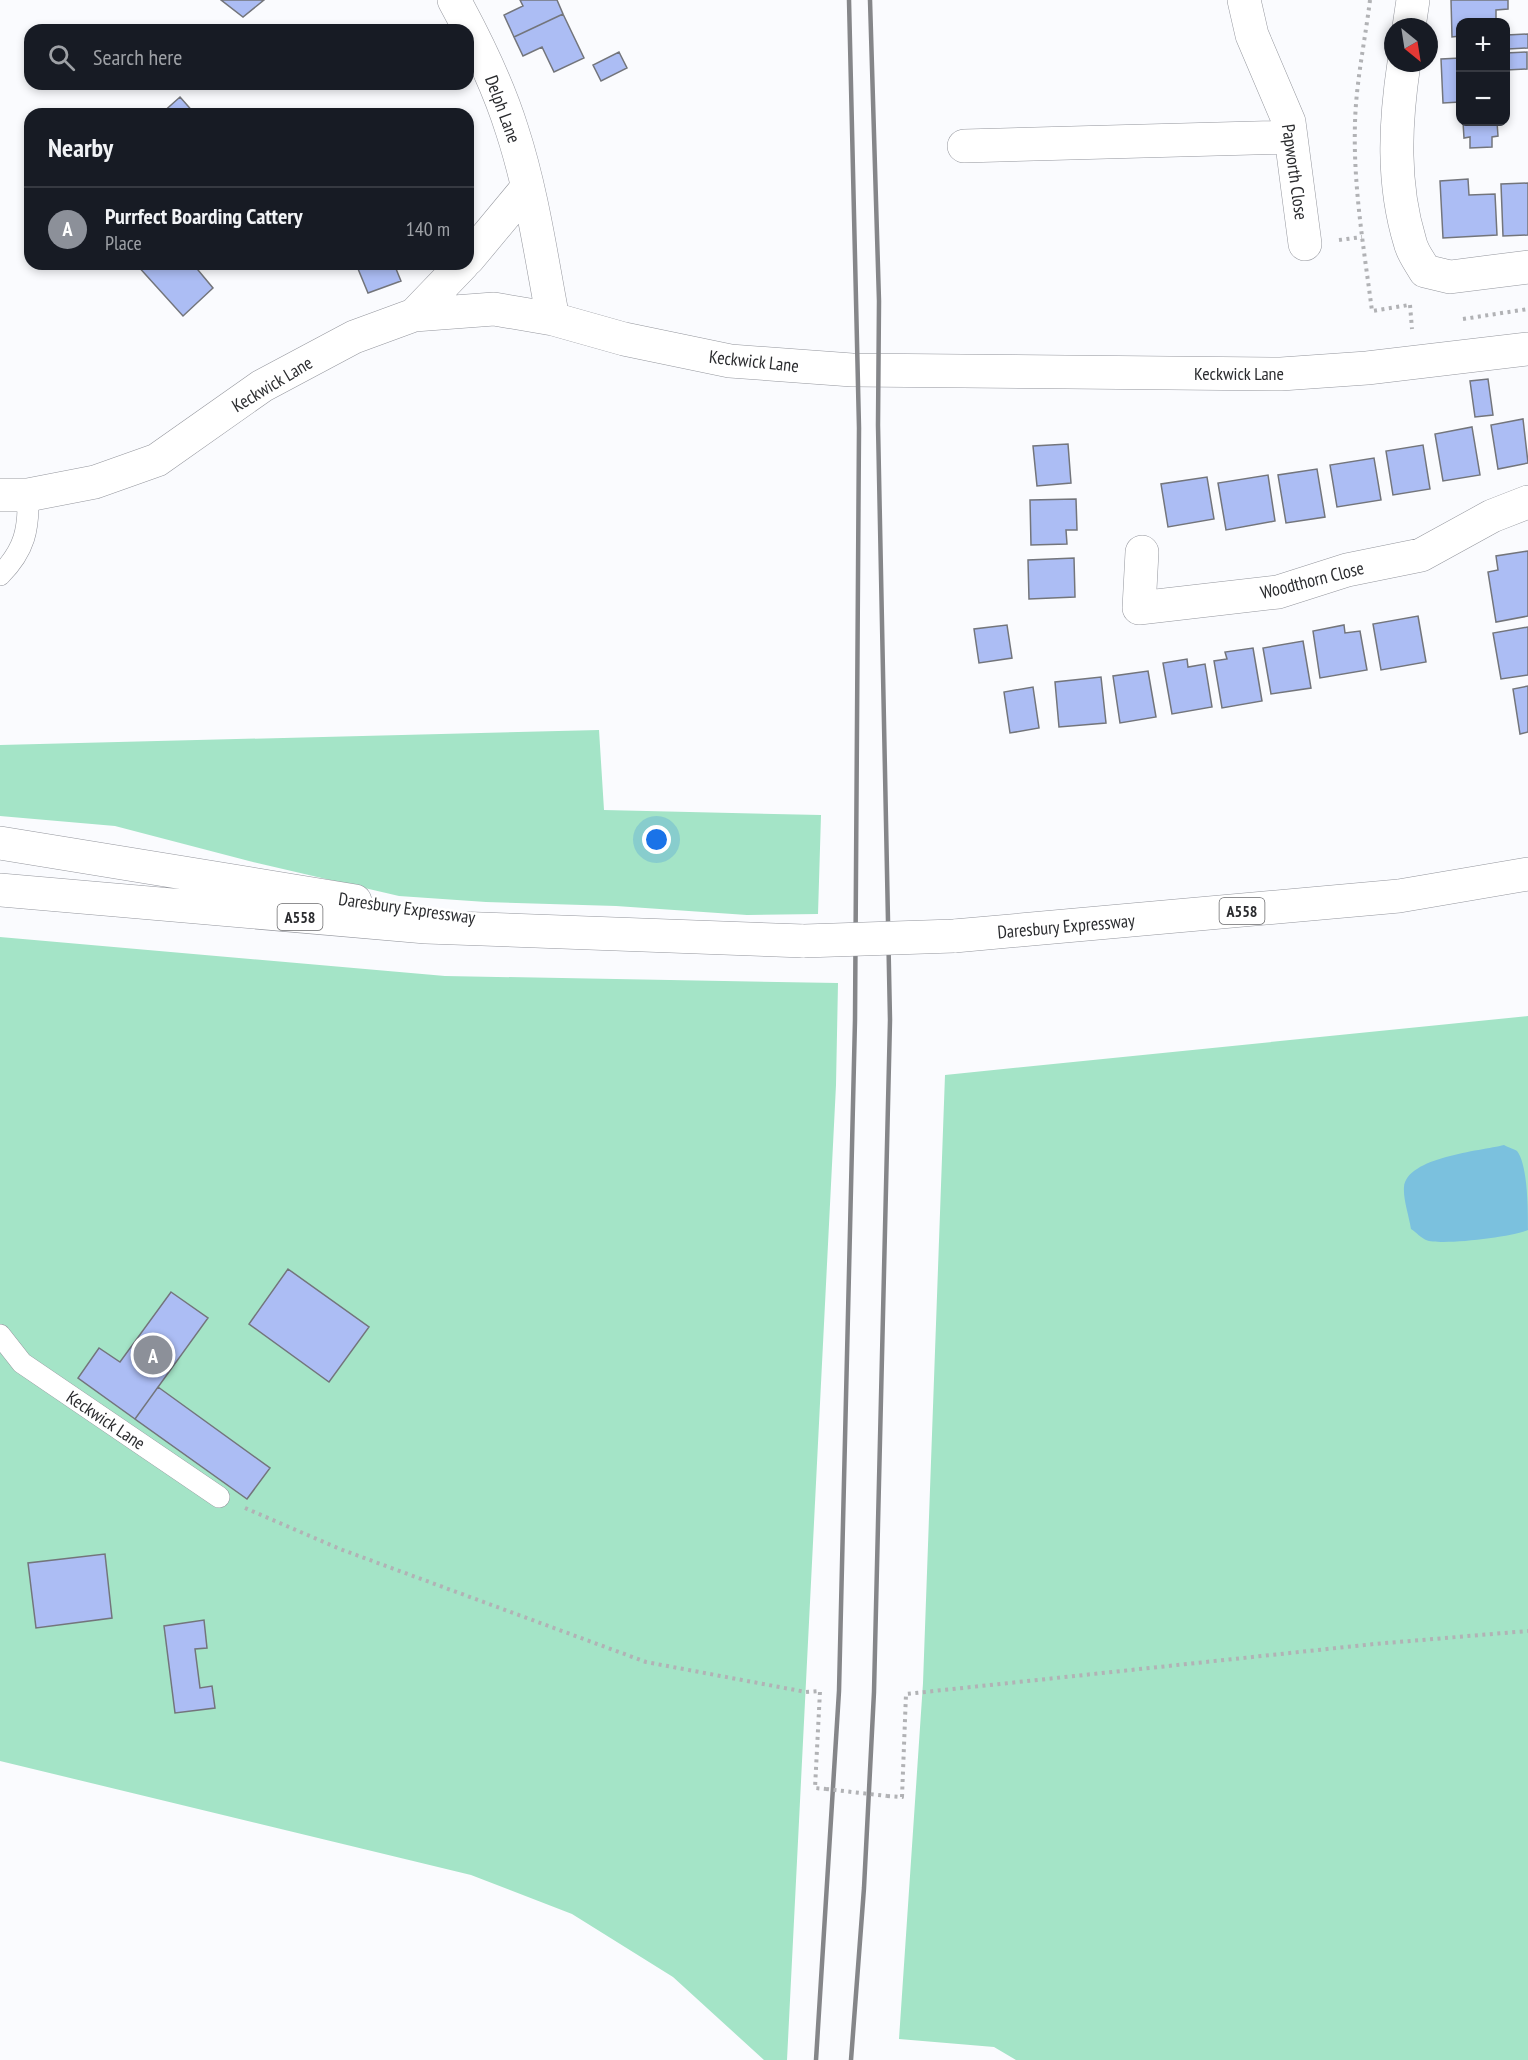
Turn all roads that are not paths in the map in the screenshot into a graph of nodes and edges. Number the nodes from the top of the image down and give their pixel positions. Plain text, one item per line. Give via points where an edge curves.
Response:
1 (454, 0) edge
2 (1244, 0) edge
3 (1413, 0) edge
4 (1410, 18) edge
5 (466, 24) edge
6 (474, 39) edge
7 (1403, 72) edge
8 (1291, 137) junction
9 (964, 146) dead end
10 (527, 188) junction
11 (1305, 244) dead end
12 (474, 252) edge
13 (1528, 267) edge
14 (457, 270) edge
15 (414, 315) junction
16 (553, 319) junction
17 (1528, 349) edge
18 (14, 495) edge
19 (1528, 502) edge
20 (1142, 552) dead end
21 (0, 575) edge
22 (0, 843) edge
23 (1528, 874) edge
24 (0, 890) edge
25 (601, 935) junction
26 (0, 1335) edge
27 (219, 1497) road end

1 - 5 street, Delph Lane
2 - 8 street, Papworth Close via 1251,35 1289,122
3 - 4 street
6 - 10 street, Delph Lane via 512,130
7 - 13 street via 1396,168 1410,244 1425,271 1450,277
8 - 9 street
8 - 11 street, Papworth Close
10 - 12 street
10 - 16 street, Delph Lane
14 - 15 street
15 - 16 street, Keckwick Lane via 494,309
15 - 18 street, Keckwick Lane via 354,337 262,386 158,460 95,482
16 - 17 street, Keckwick Lane via 624,339 730,361 852,370 1281,374
18 - 21 lane, Keckwick Lane via 29,519 17,558
19 - 20 street, Woodthorn Close via 1492,516 1421,555 1347,570 1278,592 1139,608
22 - 25 street, Daresbury Expressway / A558 via 413,910
23 - 25 street, Daresbury Expressway / A558, bridge via 1399,896 954,936 804,941
24 - 25 street, Daresbury Expressway / A558 via 426,927
26 - 27 lane, Keckwick Lane via 22,1363

